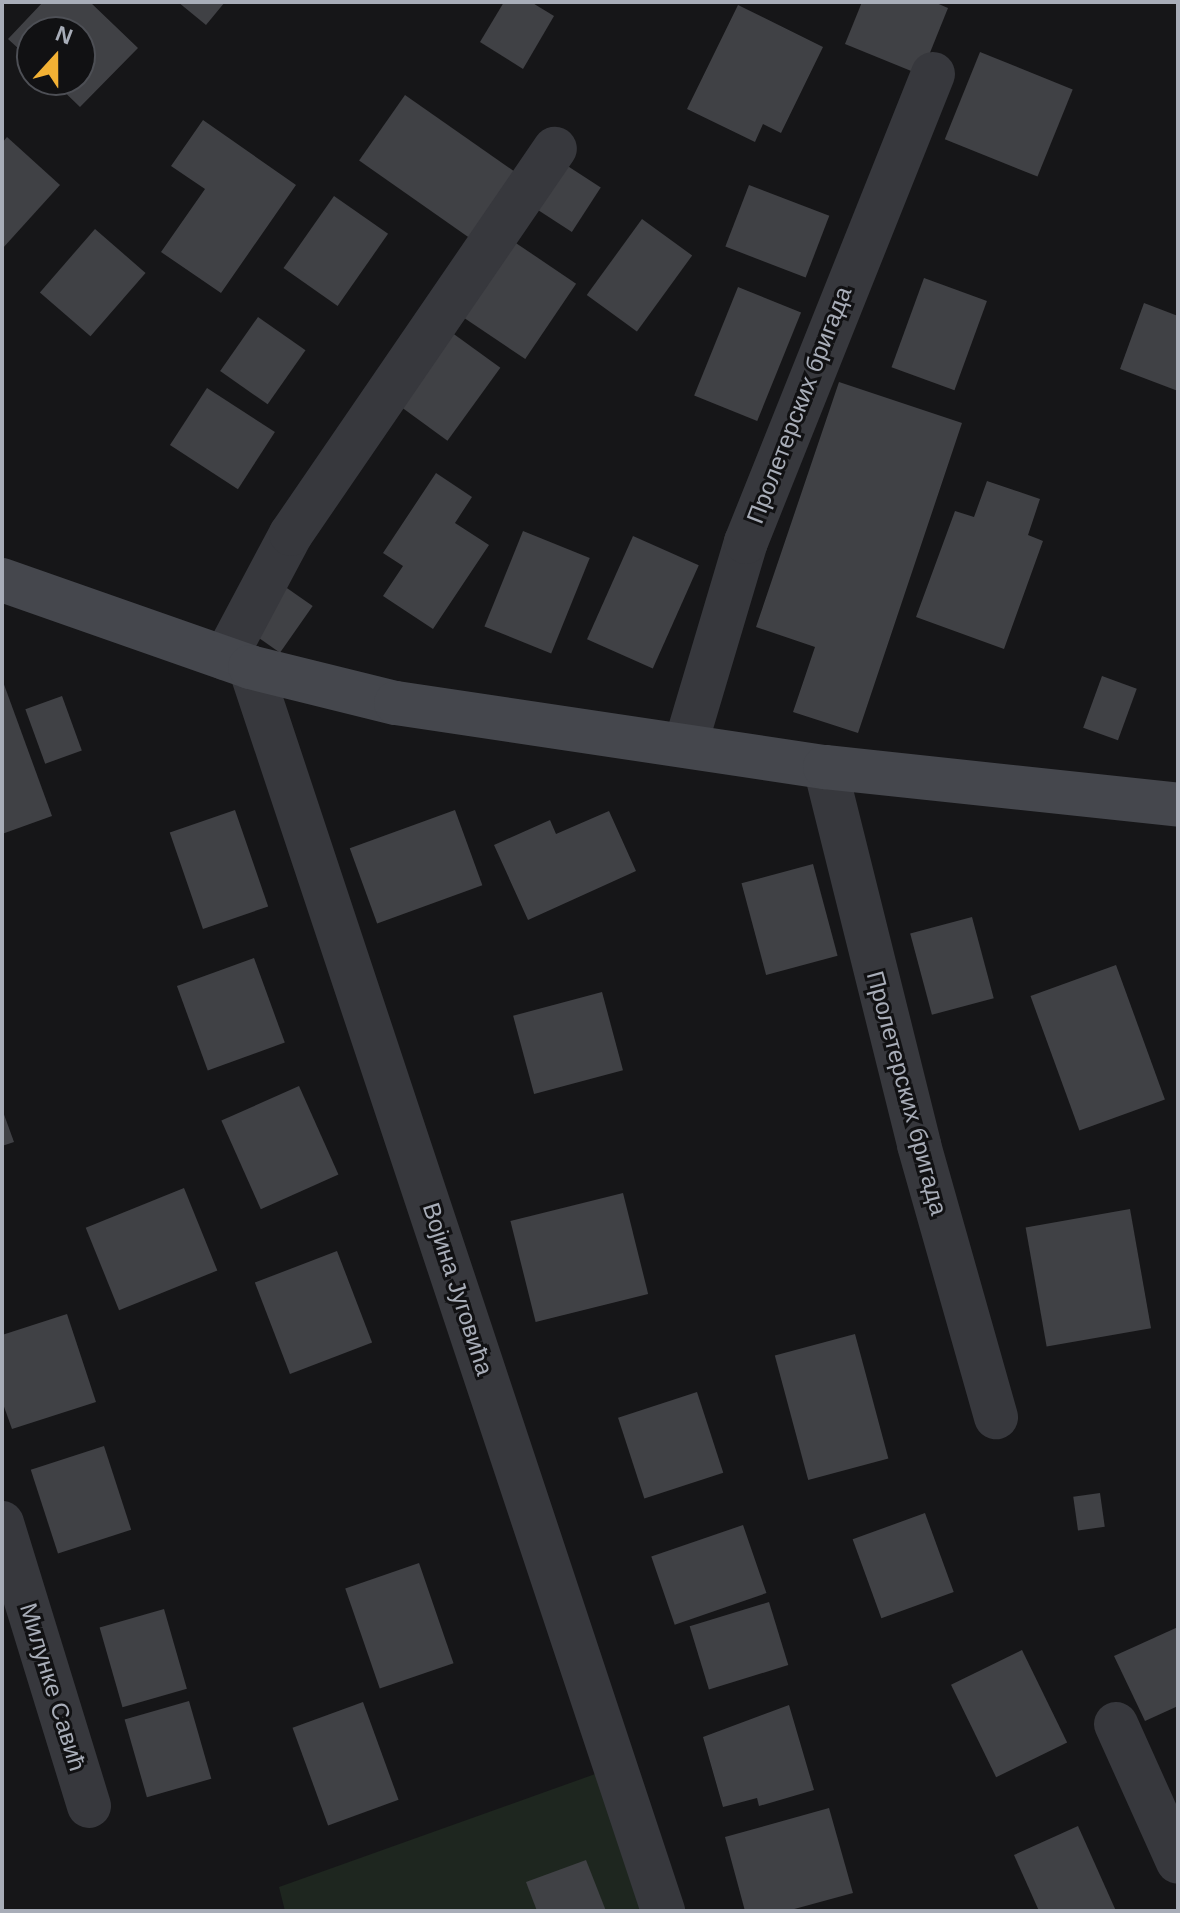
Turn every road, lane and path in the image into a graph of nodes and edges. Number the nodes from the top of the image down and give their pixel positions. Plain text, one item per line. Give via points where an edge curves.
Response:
1 (933, 74) dead end
2 (555, 149) dead end
3 (2, 580) edge
4 (237, 662) junction
5 (686, 743) junction
6 (825, 767) junction
7 (1178, 805) edge
8 (996, 1417) dead end
9 (2, 1523) edge
10 (1116, 1724) dead end
11 (89, 1806) dead end
12 (1178, 1862) edge
13 (663, 1911) edge

1 - 5 street, Пролетерских бригада via 746,542
2 - 4 street via 291,534
3 - 4 street
4 - 5 street via 396,703
4 - 13 street, Војина Југовића
5 - 6 street
6 - 7 street
6 - 8 street, Пролетерских бригада via 919,1145
9 - 11 street, Милунке Савић
10 - 12 street

